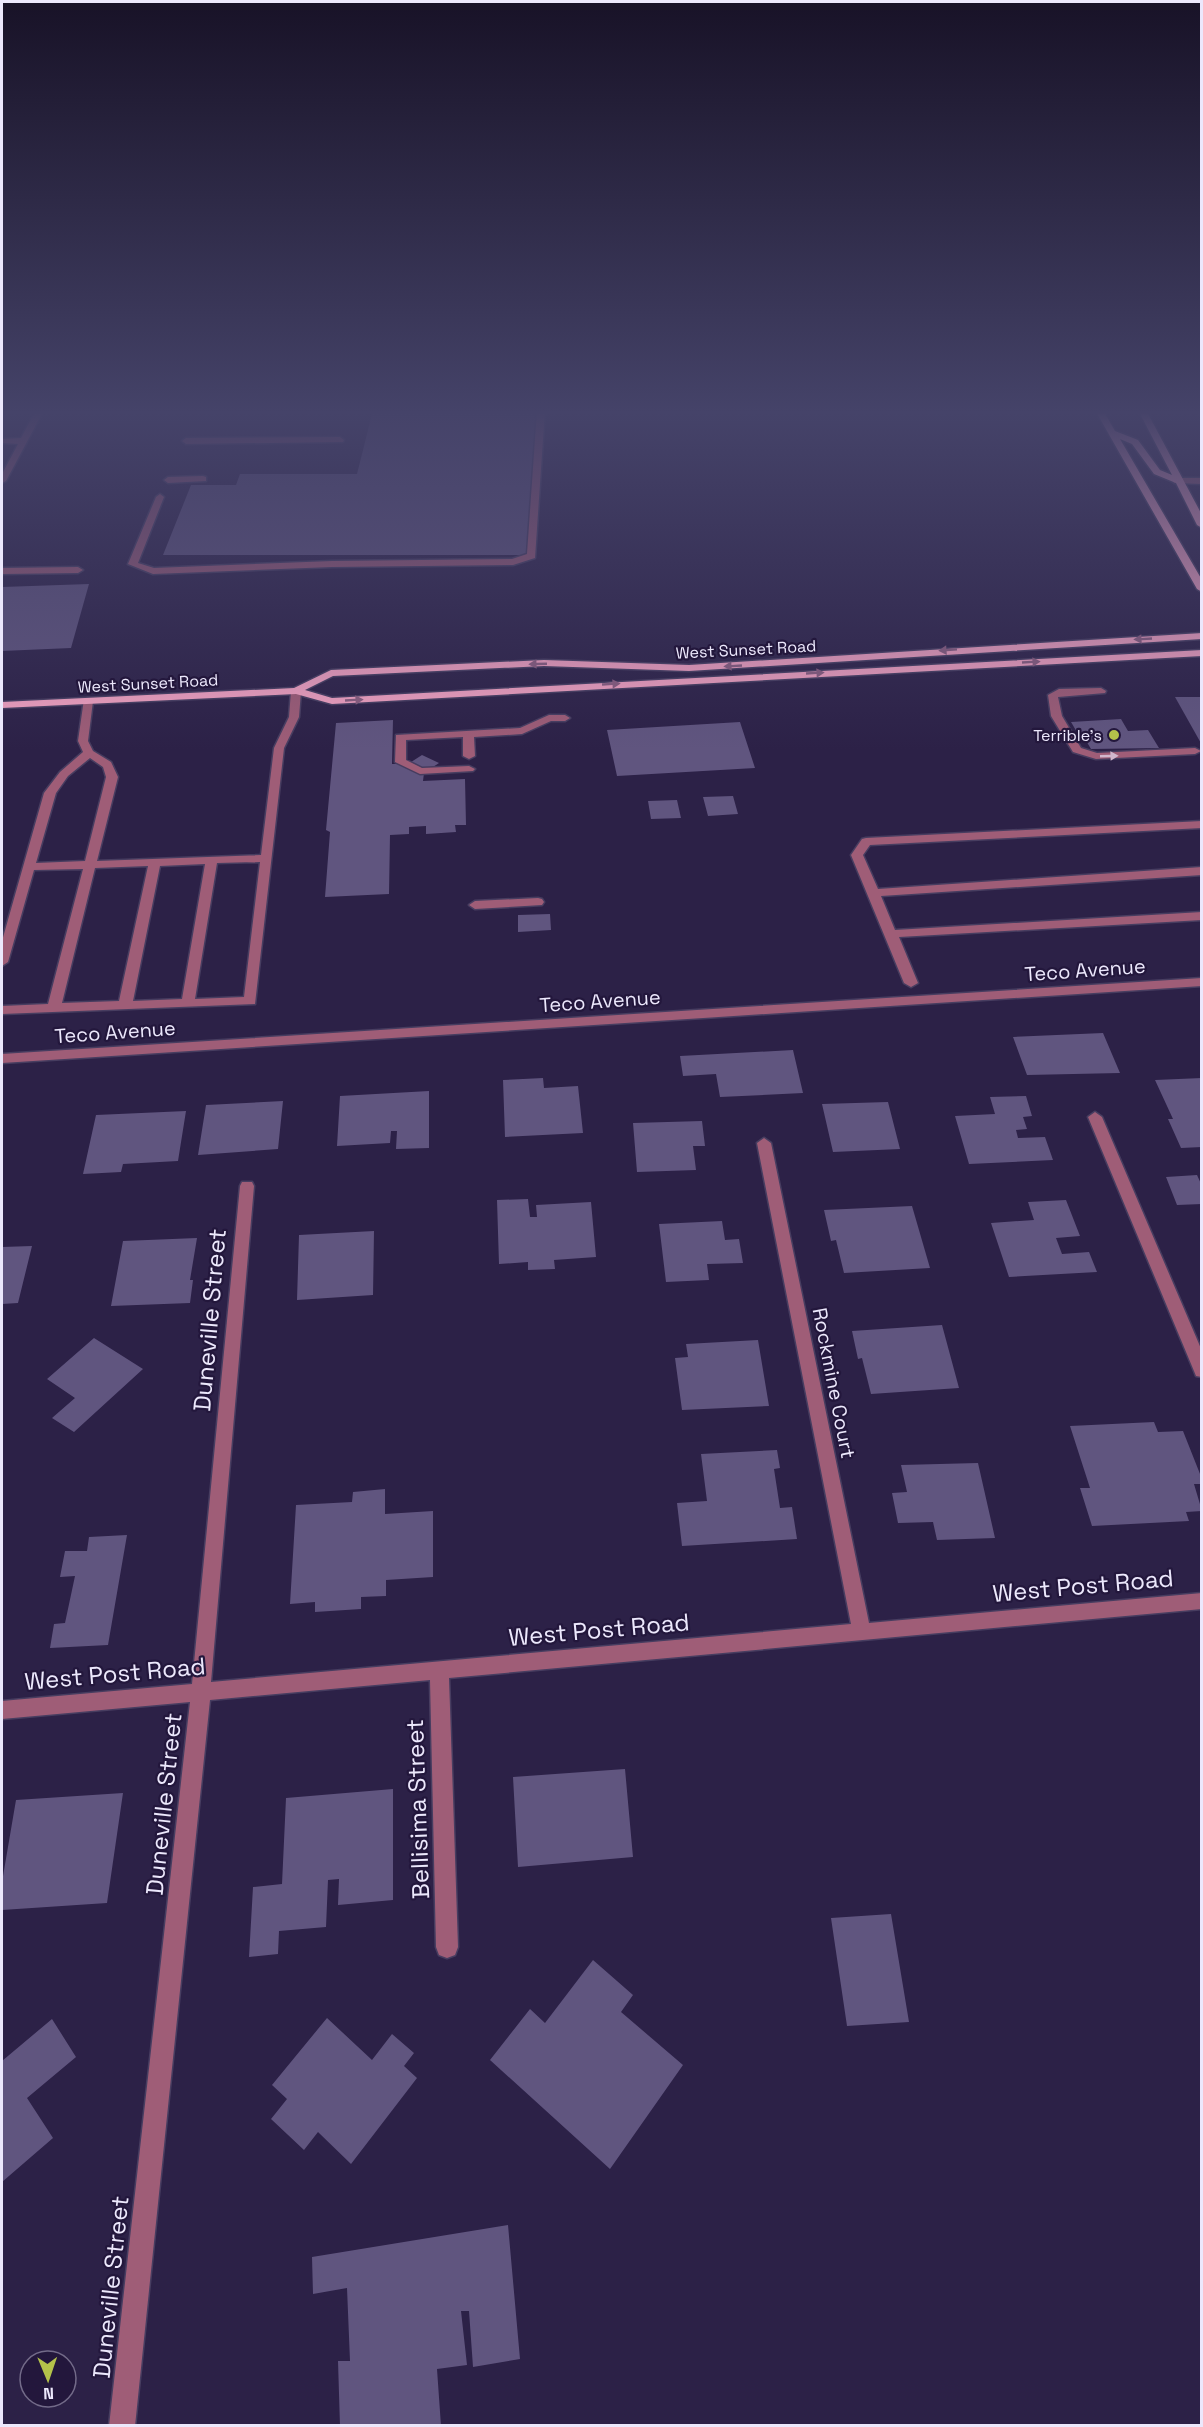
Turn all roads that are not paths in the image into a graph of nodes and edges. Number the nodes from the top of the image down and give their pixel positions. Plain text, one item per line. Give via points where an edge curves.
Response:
1 (149, 523) edge
2 (534, 523) edge
3 (1164, 523) edge
4 (78, 570) dead end
5 (2, 571) edge
6 (1202, 589) edge
7 (1202, 636) edge
8 (1202, 653) edge
9 (1101, 691) dead end
10 (296, 692) junction
11 (88, 701) junction
12 (2, 705) edge
13 (565, 718) dead end
14 (468, 734) junction
15 (1195, 751) dead end
16 (88, 753) junction
17 (469, 756) dead end
18 (469, 769) dead end
19 (1202, 824) edge
20 (267, 858) junction
21 (212, 860) junction
22 (155, 862) junction
23 (90, 865) junction
24 (29, 867) junction
25 (1202, 871) edge
26 (872, 893) junction
27 (537, 902) dead end
28 (475, 905) dead end
29 (1202, 916) edge
30 (891, 934) junction
31 (2, 962) edge
32 (1202, 982) edge
33 (911, 983) dead end
34 (188, 1004) junction
35 (125, 1006) junction
36 (54, 1008) junction
37 (2, 1010) edge
38 (2, 1059) edge
39 (1095, 1117) dead end
40 (764, 1143) dead end
41 (247, 1186) dead end
42 (1202, 1371) edge
43 (1202, 1601) edge
44 (862, 1632) junction
45 (439, 1671) junction
46 (201, 1692) junction
47 (2, 1710) edge
48 (447, 1947) dead end
49 (122, 2426) edge

1 - 2 street via 133,564 153,571 513,562 532,556
3 - 6 main road
4 - 5 street
7 -> 10 main road, West Sunset Road via 689,668 544,663 331,674
10 -> 8 main road, West Sunset Road via 332,701
9 -> 15 street via 1053,695 1055,711 1077,750 1096,756
10 - 11 main road, West Sunset Road
10 - 20 street via 294,717 279,748
11 - 12 main road, West Sunset Road
11 - 16 street via 83,741
13 - 14 street via 549,718 522,730
14 - 17 street
14 - 18 street via 400,737 401,762 420,771
16 - 23 street via 106,762 112,777
16 - 24 street via 50,793
19 - 26 street via 866,842 857,855
20 - 21 street
20 - 34 street via 250,1001
21 - 22 street
21 - 34 street
22 - 23 street
22 - 35 street
23 - 24 street
23 - 36 street
24 - 31 street
25 - 26 street
26 - 30 street
27 - 28 street
29 - 30 street
30 - 33 street
32 - 38 street, Teco Avenue
34 - 35 street
35 - 36 street
36 - 37 street
39 - 42 street
40 - 44 street, Rockmine Court
41 - 46 street, Duneville Street
43 - 44 street, West Post Road
44 - 45 street, West Post Road
45 - 46 street, West Post Road
45 - 48 street, Bellisima Street
46 - 47 street, West Post Road
46 - 49 street, Duneville Street

